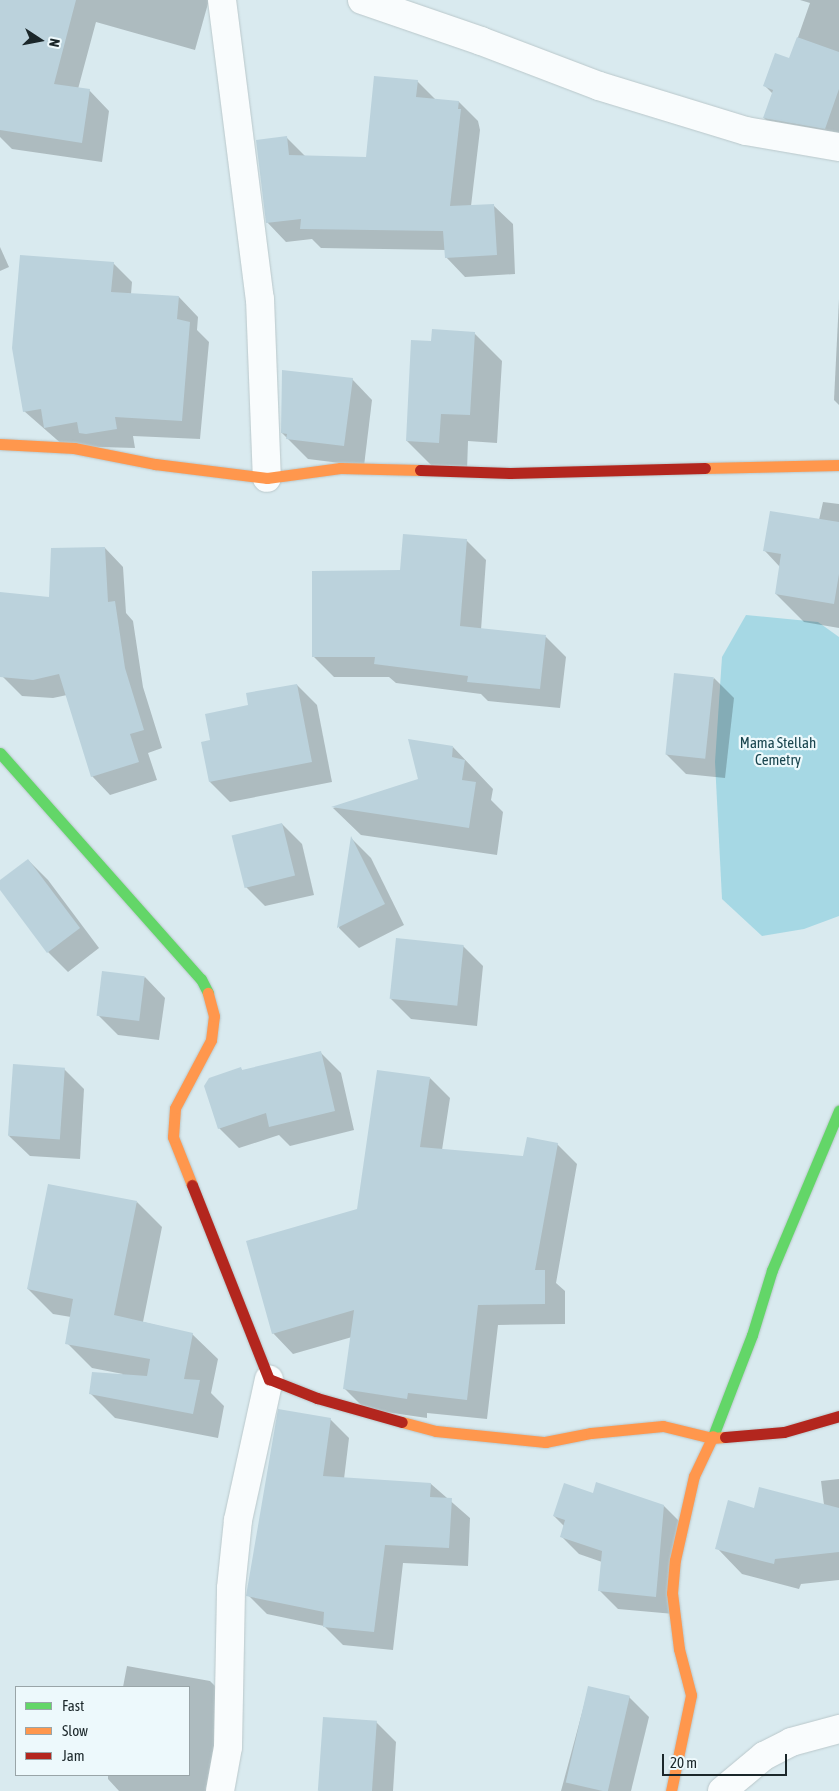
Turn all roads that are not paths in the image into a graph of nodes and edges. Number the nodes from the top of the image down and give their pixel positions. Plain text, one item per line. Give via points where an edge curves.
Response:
1 (222, 0) edge
2 (362, 0) edge
3 (839, 147) edge
4 (0, 444) edge
5 (839, 465) edge
6 (267, 478) junction
7 (0, 752) edge
8 (839, 1111) edge
9 (269, 1379) junction
10 (839, 1416) edge
11 (712, 1438) junction
12 (839, 1729) edge
13 (220, 1791) edge
14 (671, 1791) edge
15 (722, 1791) edge

1 - 6 street via 260,299
2 - 3 street via 599,86 746,131
4 - 6 street via 74,448 155,464
5 - 6 street via 510,473 340,468
7 - 9 street via 201,979 211,1001 214,1016 212,1040 175,1108 173,1137
8 - 11 street via 772,1270 752,1335
9 - 11 street via 316,1398 436,1431 545,1442 591,1433 663,1426
9 - 13 street via 238,1520 231,1588 228,1747
10 - 11 street via 784,1432
11 - 14 street via 694,1476 675,1560 672,1593 679,1649 691,1695
12 - 15 street via 791,1742 764,1756

